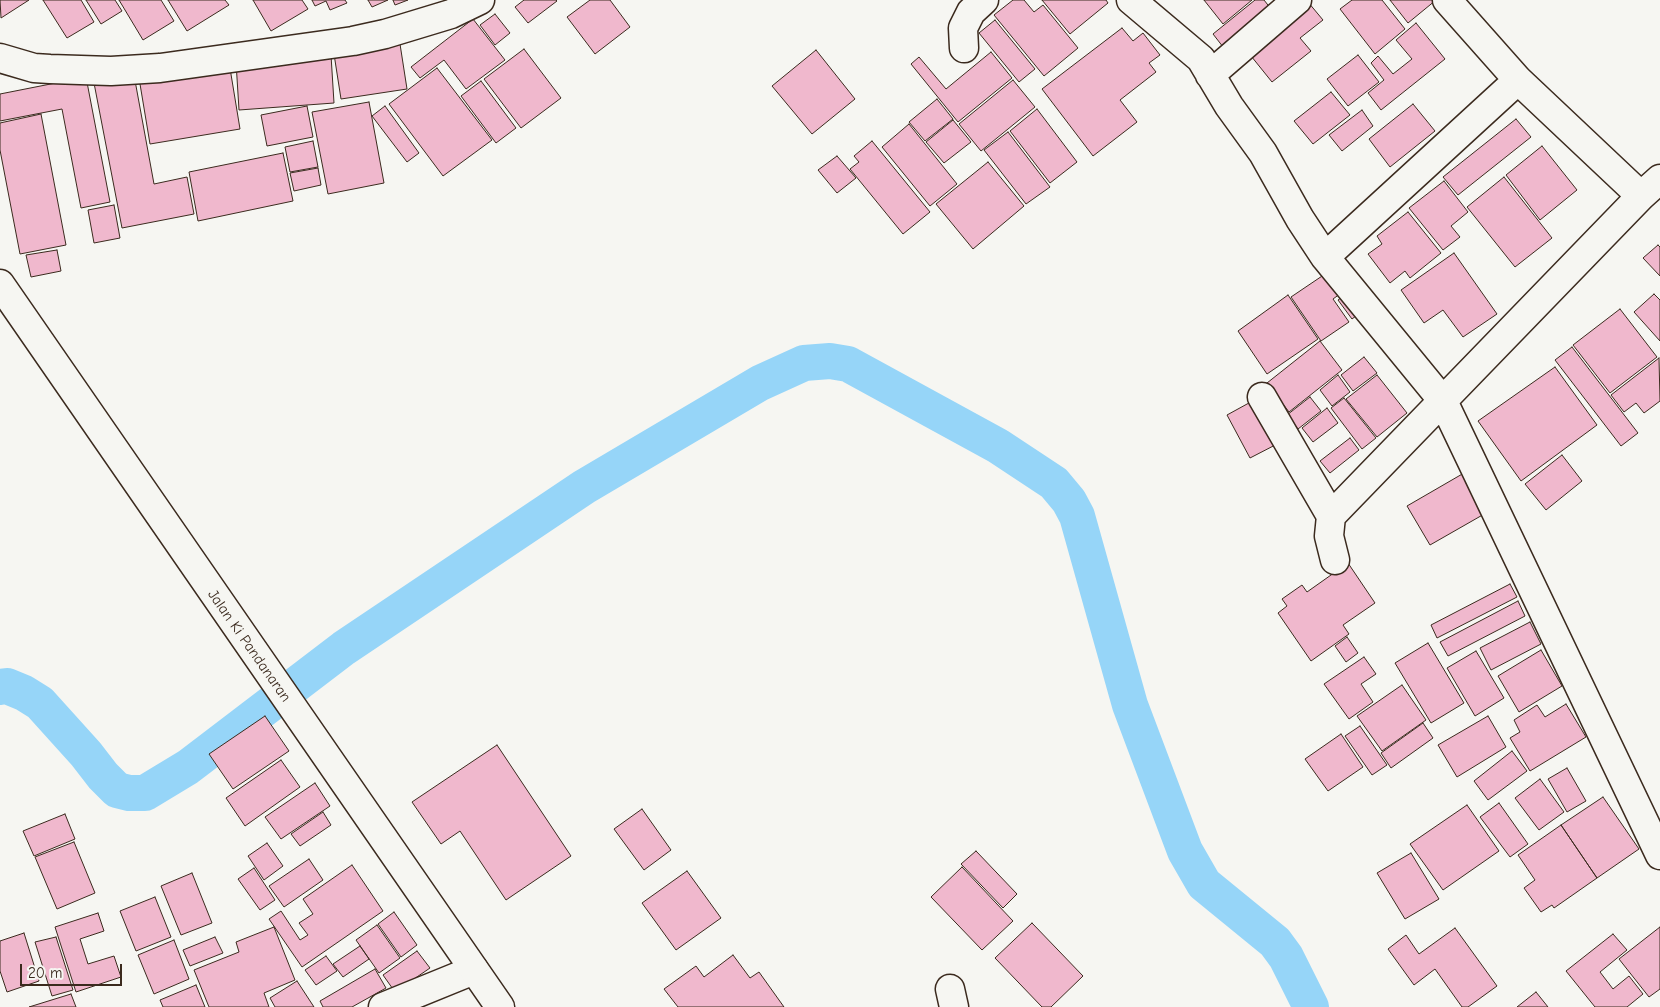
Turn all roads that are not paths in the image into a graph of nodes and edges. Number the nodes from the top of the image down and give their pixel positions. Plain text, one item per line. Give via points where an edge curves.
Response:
1 (480, 0) edge
2 (984, 0) edge
3 (1131, 0) edge
4 (1297, 0) edge
5 (1447, 0) edge
6 (964, 48) dead end
7 (0, 58) edge
8 (1210, 75) junction
9 (1518, 80) junction
10 (1655, 184) edge
11 (1325, 257) junction
12 (0, 284) edge
13 (1262, 397) dead end
14 (1443, 401) junction
15 (1331, 516) junction
16 (1335, 560) dead end
17 (1660, 855) edge
18 (474, 970) junction
19 (383, 1007) edge
20 (500, 1007) edge

1 - 7 street via 451,14 353,41 160,68 111,71 34,68
2 - 6 street via 971,12 963,28
3 - 8 street via 1201,59
4 - 8 street
5 - 9 street
8 - 11 street via 1263,153
9 - 10 street
9 - 11 street
10 - 14 street
11 - 14 street
12 - 18 street, Jalan Ki Pandanaran
13 - 15 street
14 - 15 street
14 - 17 street
15 - 16 street via 1329,536
18 - 19 street
18 - 20 street, Jalan Ki Pandanaran

